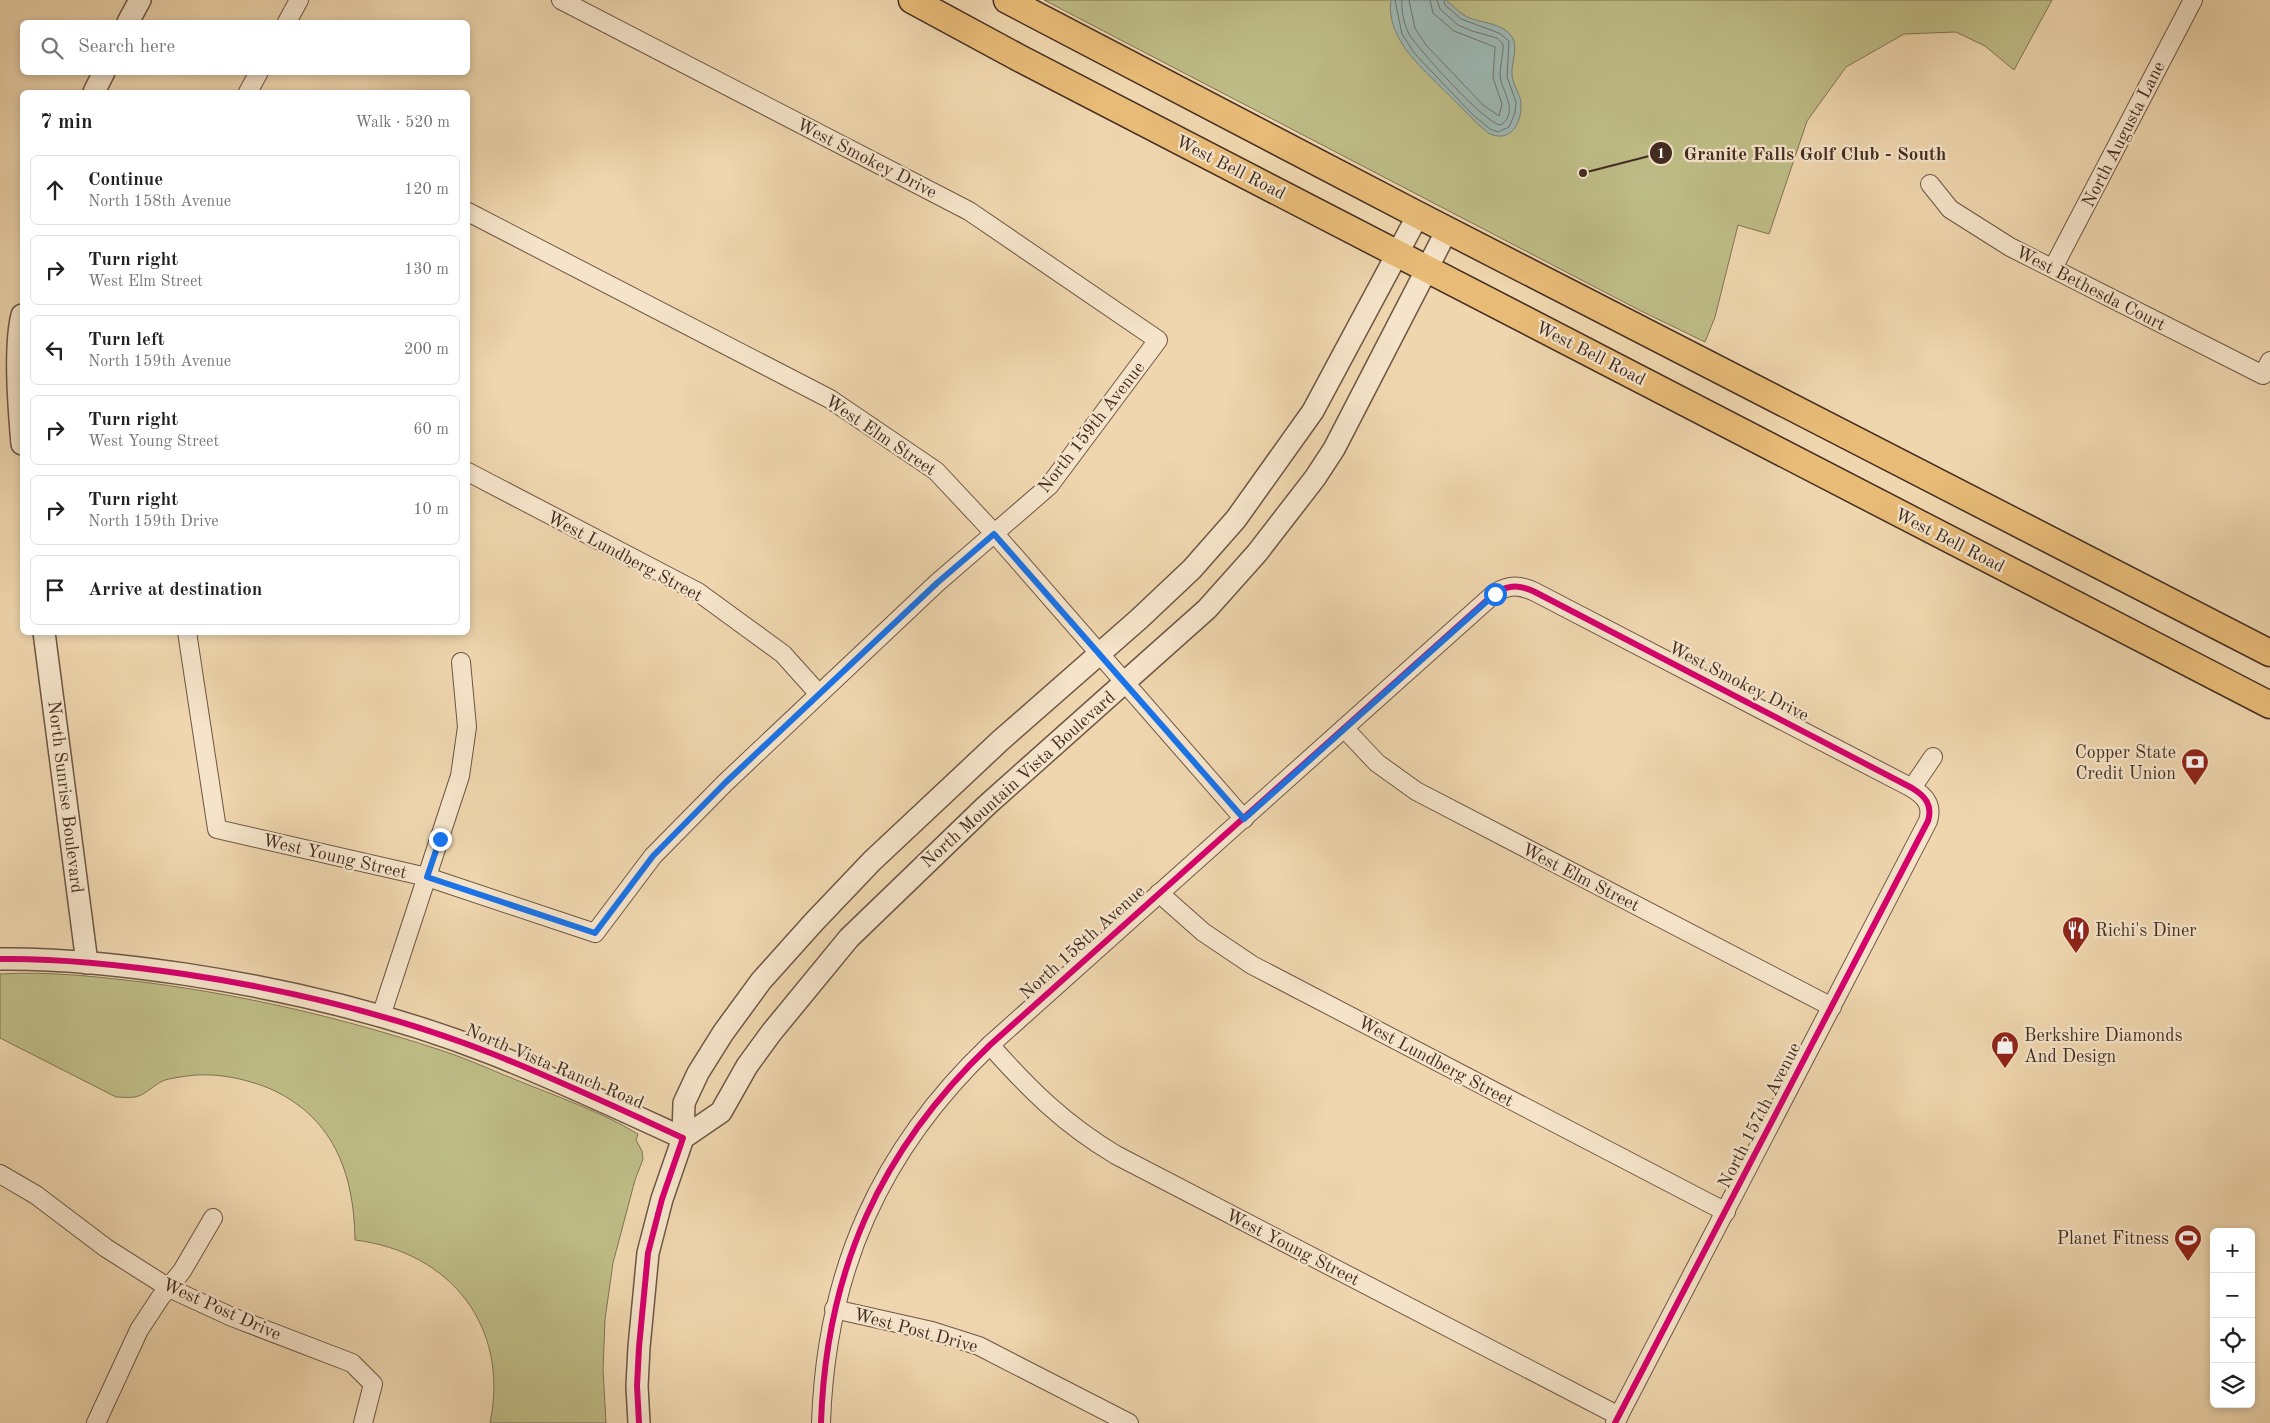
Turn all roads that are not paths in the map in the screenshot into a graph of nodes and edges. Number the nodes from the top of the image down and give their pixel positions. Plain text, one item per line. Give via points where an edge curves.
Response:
1 (140, 0) edge
2 (299, 0) edge
3 (561, 0) edge
4 (912, 0) edge
5 (1007, 0) edge
6 (2193, 0) edge
7 (129, 20) edge
8 (288, 20) edge
9 (102, 75) edge
10 (258, 75) edge
11 (95, 90) edge
12 (249, 90) edge
13 (1930, 184) dead end
14 (470, 213) edge
15 (1418, 215) junction
16 (1447, 230) junction
17 (1397, 253) junction
18 (2053, 268) junction
19 (1427, 269) junction
20 (20, 324) edge
21 (1158, 340) joint
22 (2266, 368) edge
23 (20, 395) edge
24 (470, 473) edge
25 (994, 534) junction
26 (1515, 586) joint
27 (44, 635) edge
28 (187, 635) edge
29 (1098, 653) junction
30 (2270, 653) edge
31 (461, 662) dead end
32 (1124, 684) junction
33 (818, 693) junction
34 (2270, 705) edge
35 (1344, 728) junction
36 (1933, 757) dead end
37 (1912, 788) junction
38 (1244, 819) junction
39 (1928, 821) joint
40 (427, 877) junction
41 (1159, 893) junction
42 (595, 933) joint
43 (0, 959) edge
44 (86, 962) junction
45 (1832, 1007) junction
46 (381, 1016) junction
47 (990, 1044) junction
48 (683, 1138) junction
49 (0, 1174) edge
50 (1726, 1212) junction
51 (213, 1218) dead end
52 (169, 1288) junction
53 (834, 1309) junction
54 (1617, 1420) edge
55 (96, 1423) edge
56 (363, 1423) edge
57 (639, 1423) edge
58 (821, 1423) edge
59 (1130, 1423) edge

1 - 7 street
2 - 8 street
3 - 21 street, West Smokey Drive via 969,211
4 - 17 main road, West Bell Road
5 - 15 main road
6 - 18 street, North Augusta Lane
9 - 11 street
10 - 12 street
13 - 18 street, West Bethesda Court via 1950,209 2010,247
14 - 25 street, West Elm Street via 830,399 936,471
15 - 16 main road
15 - 17 street
16 - 19 street, North Mountain Vista Boulevard
16 - 30 main road
17 - 19 main road, West Bell Road
17 - 29 street via 1313,411 1255,494 1192,569
18 - 22 street, West Bethesda Court
19 - 32 street, North Mountain Vista Boulevard via 1347,425 1315,478 1257,554 1207,609
19 - 34 main road, West Bell Road
20 - 23 street
21 - 25 street, North 159th Avenue via 1049,486
24 - 33 street, West Lundberg Street via 698,592 783,654
25 - 29 street, West Elm Street
25 - 33 street, North 159th Avenue
26 - 35 street, North 158th Avenue via 1495,594
26 - 37 street, West Smokey Drive via 1535,592
27 - 44 street, North Sunrise Boulevard
28 - 40 street, West Young Street via 217,828
29 - 32 street, West Elm Street
29 - 48 street via 872,861 761,981 698,1073 684,1103
31 - 40 street via 467,728 462,761 453,800
32 - 38 street, West Elm Street
32 - 48 street, North Mountain Vista Boulevard via 987,805 849,938 766,1040 721,1112
33 - 42 street, North 159th Avenue via 653,856
35 - 38 street, North 158th Avenue
35 - 45 street, West Elm Street via 1377,763 1416,791
36 - 37 street
37 - 39 street, West Smokey Drive via 1930,806
38 - 41 street, North 158th Avenue
39 - 45 street, North 157th Avenue
40 - 42 street, West Young Street
40 - 46 street
41 - 47 street, North 158th Avenue
41 - 50 street, West Lundberg Street via 1202,932 1252,965
43 - 44 street, North Vista Ranch Road
44 - 46 street, North Vista Ranch Road via 262,987
45 - 50 street, North 157th Avenue
46 - 48 street, North Vista Ranch Road via 493,1054
47 - 53 street, North 158th Avenue via 940,1098 897,1159 862,1226
47 - 54 street, West Young Street via 1052,1110 1116,1155
48 - 57 street via 648,1253 639,1347
49 - 52 street, West Post Drive via 36,1195 112,1252
50 - 54 street, North 157th Avenue
51 - 52 street
52 - 55 street via 139,1330
52 - 56 street, West Post Drive via 232,1317 352,1363 373,1384
53 - 58 street, North 158th Avenue via 824,1368
53 - 59 street, West Post Drive via 932,1331 979,1346

